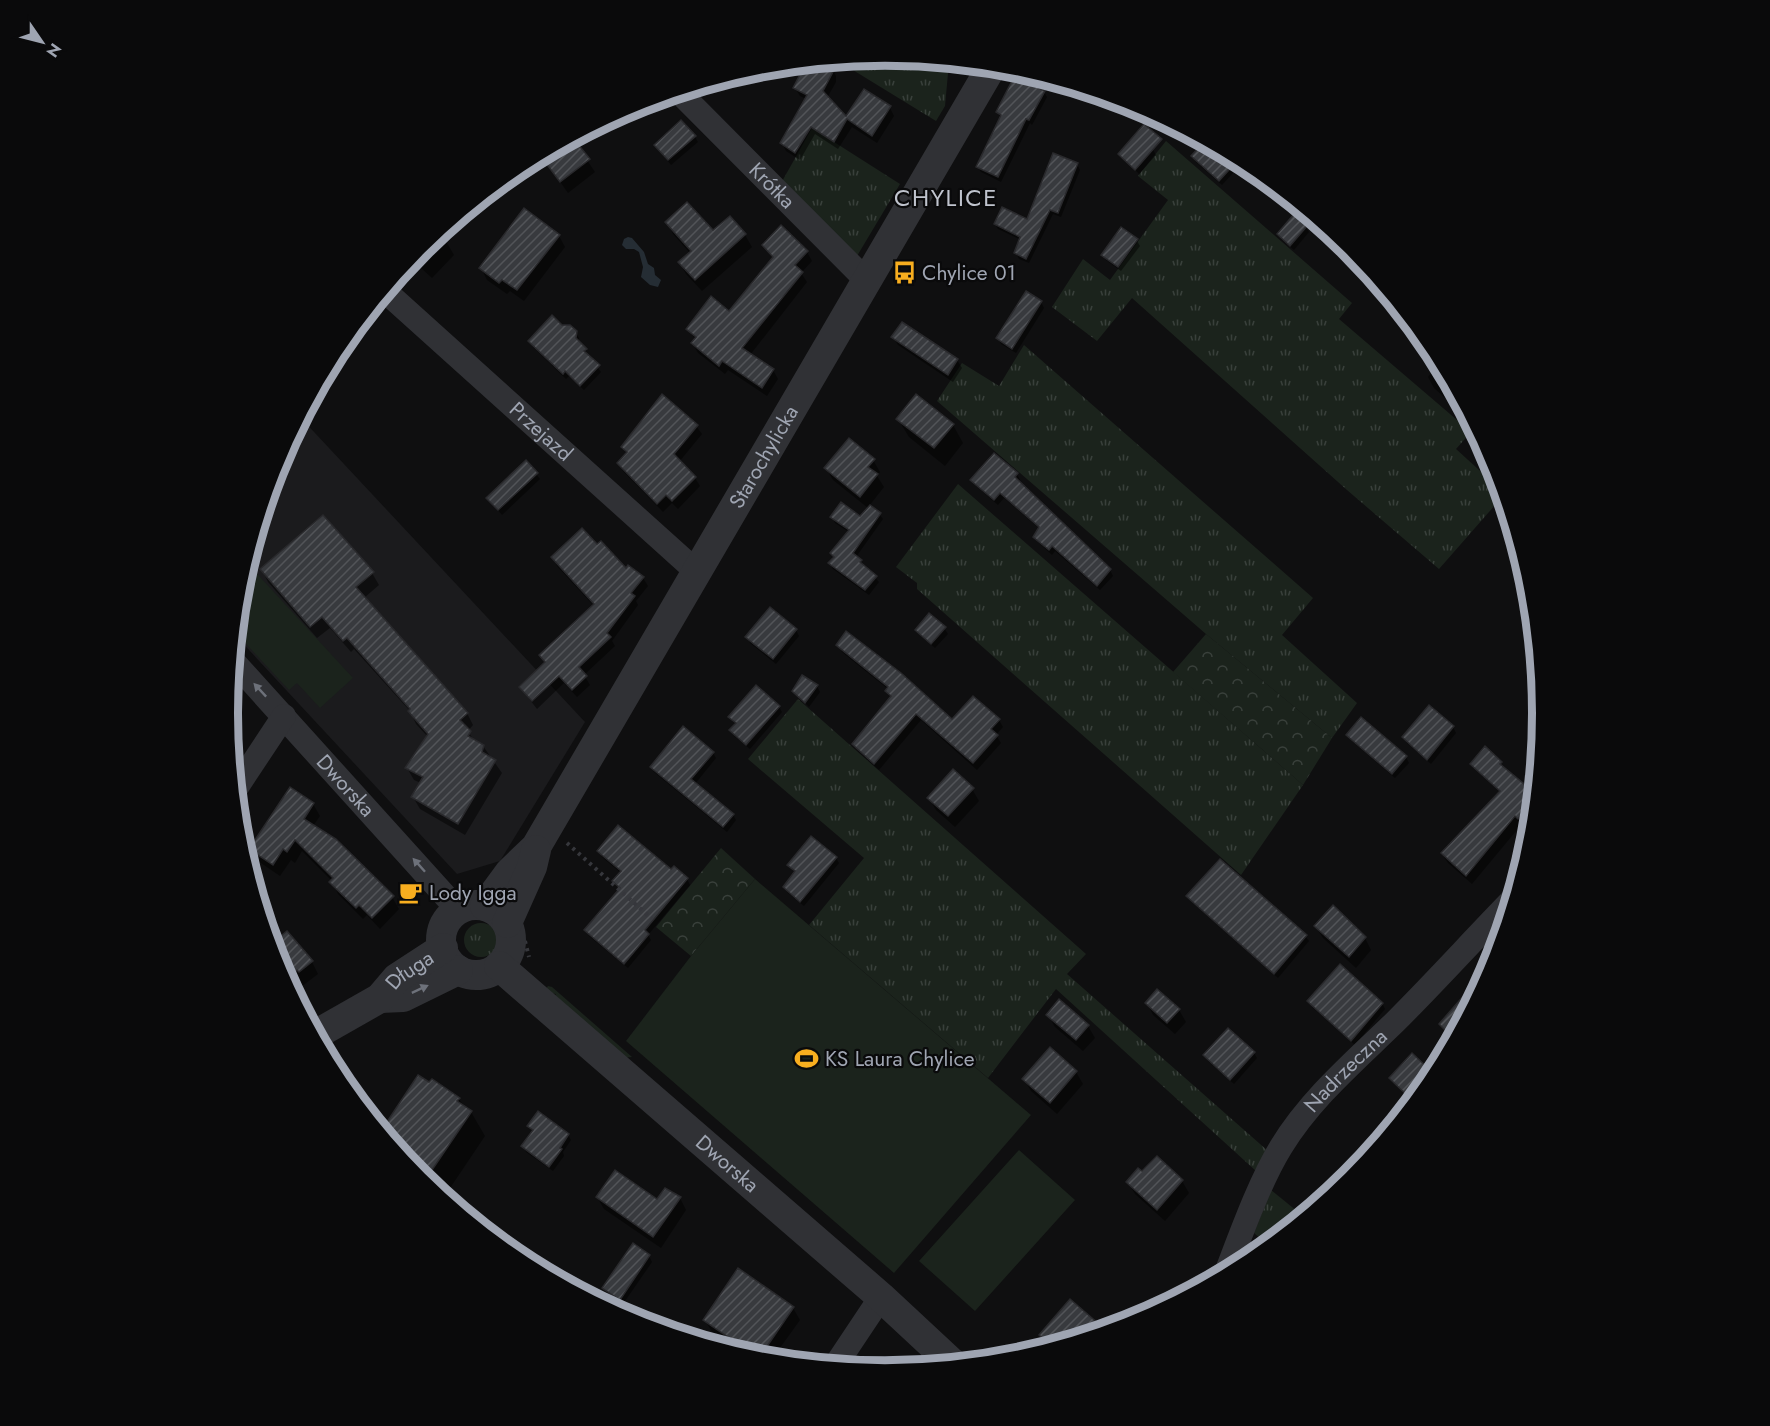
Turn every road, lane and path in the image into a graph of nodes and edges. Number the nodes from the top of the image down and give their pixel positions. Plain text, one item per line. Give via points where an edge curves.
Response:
1 (987, 75) edge
2 (685, 98) edge
3 (866, 280) junction
4 (391, 296) edge
5 (697, 572) junction
6 (239, 668) edge
7 (284, 716) junction
8 (242, 780) edge
9 (550, 844) junction
10 (1501, 912) edge
11 (483, 913) junction
12 (651, 919) dead end
13 (450, 959) junction
14 (499, 966) junction
15 (322, 1031) edge
16 (1232, 1259) edge
17 (881, 1297) junction
18 (945, 1357) edge
19 (840, 1359) edge

1 - 3 street, Starochylicka
2 - 3 street, Krótka
3 - 5 street, Starochylicka
4 - 5 street, Przejazd
5 - 9 street, Starochylicka
7 -> 6 street, Dworska
7 - 8 street
11 -> 7 street, Dworska
9 - 11 street, Starochylicka via 532,867
9 - 12 path
10 - 16 street, Nadrzeczna via 1296,1124 1266,1177
11 - 13 street via 445,923 442,933
11 - 14 street via 511,934 506,957
13 - 14 street via 468,974 479,975
13 - 15 street, Długa via 403,997 380,998
14 - 17 street, Dworska
17 - 18 street, Dworska
17 - 19 street

